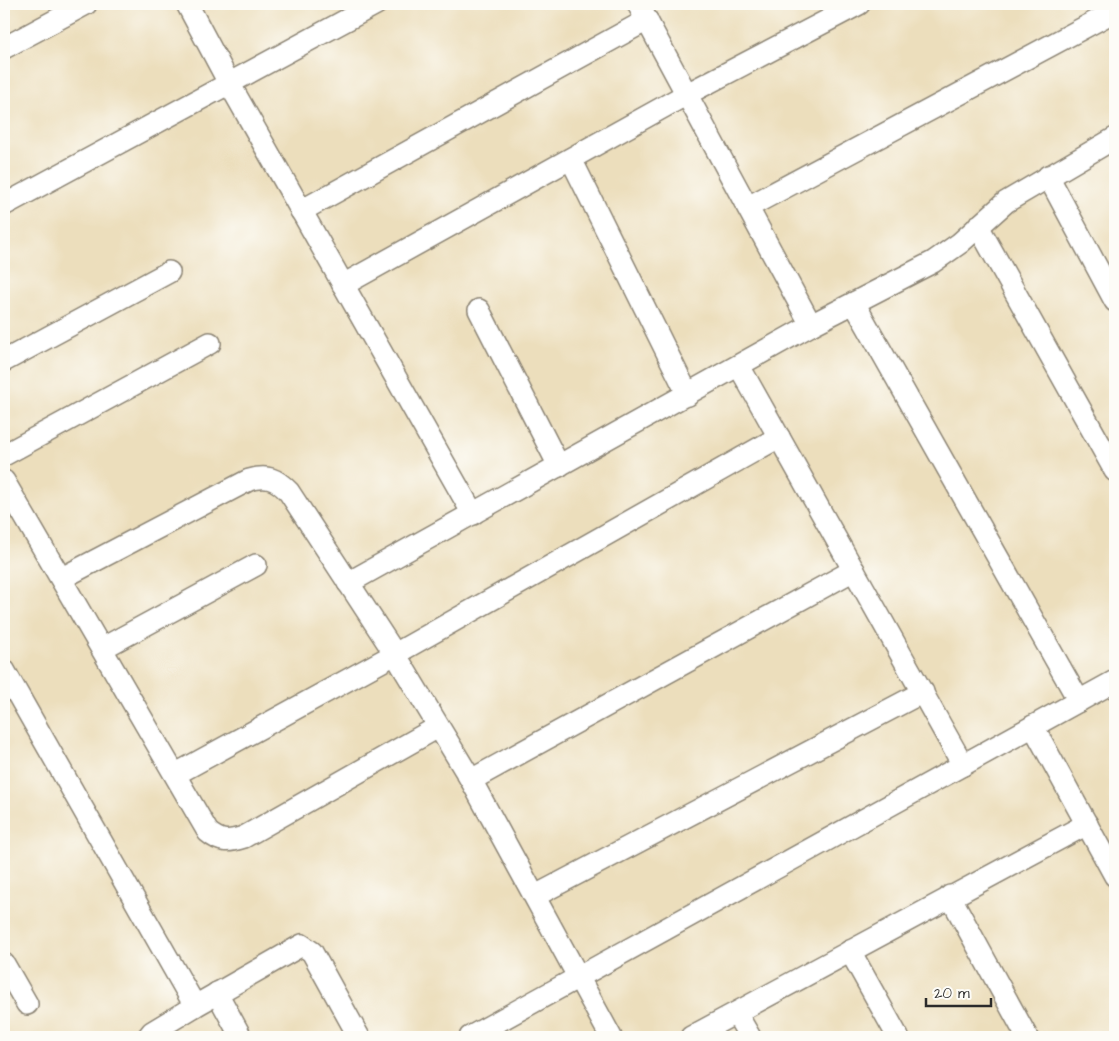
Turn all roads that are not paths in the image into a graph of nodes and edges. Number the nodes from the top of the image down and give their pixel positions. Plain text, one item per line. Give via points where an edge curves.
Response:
1 (86, 4) edge
2 (187, 4) edge
3 (376, 4) edge
4 (859, 4) edge
5 (1115, 11) edge
6 (643, 12) edge
7 (4, 48) edge
8 (229, 83) junction
9 (687, 94) junction
10 (1115, 138) edge
11 (571, 159) junction
12 (1048, 176) junction
13 (4, 205) edge
14 (748, 207) junction
15 (301, 210) junction
16 (978, 226) junction
17 (169, 272) dead end
18 (344, 285) junction
19 (1114, 295) edge
20 (854, 303) junction
21 (479, 310) dead end
22 (811, 325) junction
23 (210, 343) dead end
24 (4, 361) edge
25 (739, 366) junction
26 (688, 395) junction
27 (779, 437) junction
28 (4, 455) edge
29 (559, 466) junction
30 (1115, 471) edge
31 (4, 481) edge
32 (473, 514) junction
33 (256, 565) dead end
34 (854, 570) junction
35 (62, 578) junction
36 (348, 583) junction
37 (103, 648) junction
38 (395, 654) junction
39 (4, 670) edge
40 (1115, 681) edge
41 (922, 692) junction
42 (1078, 701) junction
43 (1033, 726) junction
44 (438, 727) junction
45 (963, 764) junction
46 (176, 774) junction
47 (470, 780) junction
48 (1087, 824) junction
49 (1115, 876) edge
50 (534, 896) junction
51 (950, 896) junction
52 (850, 951) junction
53 (4, 964) edge
54 (578, 977) junction
55 (217, 993) junction
56 (27, 1004) dead end
57 (195, 1006) junction
58 (736, 1013) junction
59 (148, 1037) edge
60 (241, 1037) edge
61 (359, 1037) edge
62 (470, 1037) edge
63 (612, 1037) edge
64 (691, 1037) edge
65 (750, 1037) edge
66 (898, 1037) edge
67 (1028, 1037) edge

1 - 7 street
2 - 8 street
3 - 8 street
4 - 9 street
5 - 14 street
6 - 9 street
6 - 15 street
8 - 13 street
8 - 15 street
9 - 11 street
9 - 14 street
10 - 12 street
11 - 18 street
11 - 26 street
12 - 16 street via 1006,202
12 - 19 street
14 - 22 street
15 - 18 street
16 - 20 street via 933,262
16 - 30 street
17 - 24 street
18 - 32 street
20 - 22 street
20 - 42 street
21 - 29 street
22 - 25 street
23 - 28 street
25 - 26 street
25 - 27 street
26 - 29 street
27 - 34 street
27 - 38 street
29 - 32 street
31 - 35 street
32 - 36 street
33 - 37 street
34 - 41 street
34 - 47 street
35 - 36 street via 249,480 269,477 289,492
35 - 37 street
36 - 38 street
37 - 46 street
38 - 44 street
38 - 46 street
39 - 57 street
40 - 42 street
41 - 45 street
41 - 50 street
42 - 43 street
43 - 45 street
43 - 48 street
44 - 46 street via 244,837 228,842 208,832
44 - 47 street
45 - 54 street
47 - 50 street
48 - 49 street
48 - 51 street
50 - 54 street
51 - 52 street
51 - 67 street
52 - 58 street
52 - 66 street
53 - 56 street
54 - 62 street
54 - 63 street
55 - 57 street
55 - 60 street
55 - 61 street via 302,945 312,952
57 - 59 street
58 - 64 street
58 - 65 street

